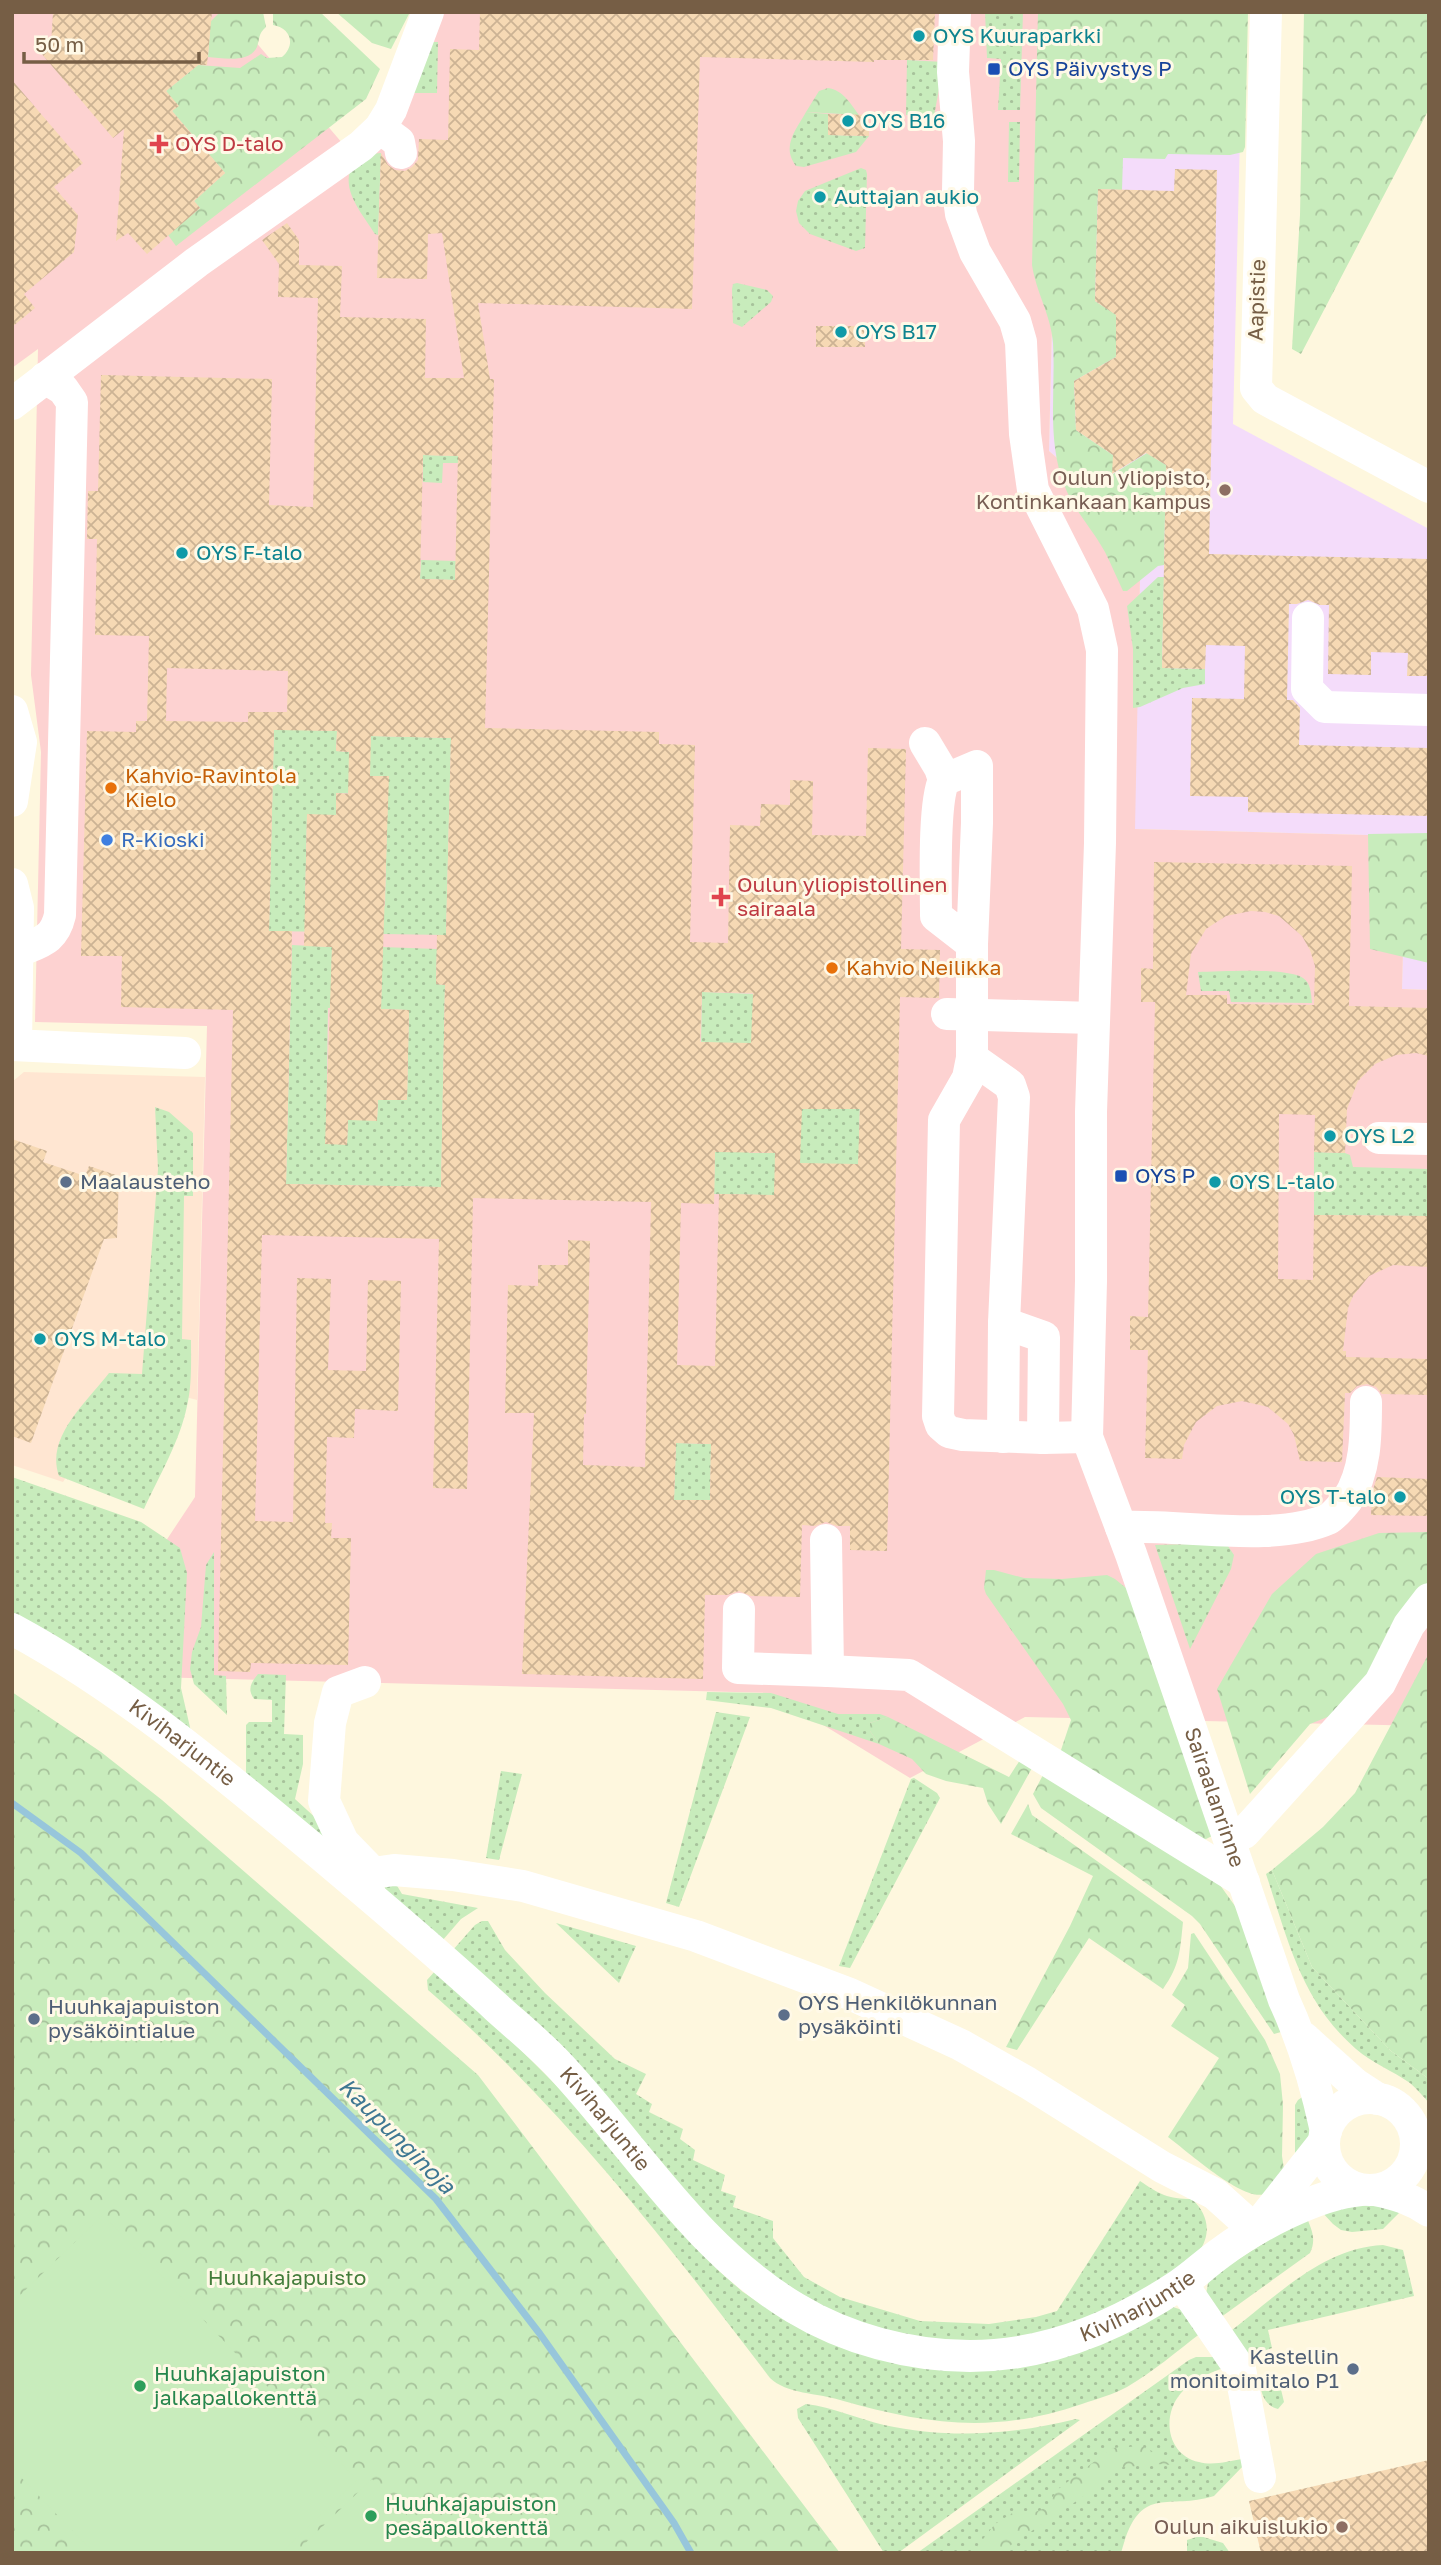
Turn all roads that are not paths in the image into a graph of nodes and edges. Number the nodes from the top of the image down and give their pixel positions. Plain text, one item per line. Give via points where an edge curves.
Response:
1 (428, 12) edge
2 (955, 12) edge
3 (977, 12) edge
4 (1266, 12) edge
5 (380, 128) junction
6 (959, 141) junction
7 (401, 153) dead end
8 (31, 390) edge
9 (1429, 487) edge
10 (1308, 618) dead end
11 (1429, 710) edge
12 (17, 724) edge
13 (56, 726) junction
14 (925, 743) dead end
15 (944, 780) junction
16 (12, 801) edge
17 (12, 884) edge
18 (972, 944) junction
19 (18, 952) junction
20 (959, 1014) junction
21 (1094, 1018) junction
22 (14, 1045) edge
23 (184, 1053) dead end
24 (972, 1058) junction
25 (1379, 1138) dead end
26 (1429, 1139) edge
27 (1004, 1323) junction
28 (1366, 1402) dead end
29 (1003, 1437) junction
30 (1087, 1437) junction
31 (1043, 1438) junction
32 (1121, 1527) junction
33 (826, 1540) dead end
34 (1429, 1599) edge
35 (739, 1609) dead end
36 (12, 1629) edge
37 (828, 1671) junction
38 (365, 1682) dead end
39 (1229, 1837) junction
40 (363, 1877) junction
41 (1244, 1882) junction
42 (1301, 2035) junction
43 (1378, 2099) junction
44 (1325, 2136) junction
45 (1423, 2158) edge
46 (1368, 2190) junction
47 (1429, 2211) edge
48 (1255, 2230) junction
49 (1182, 2284) junction
50 (1260, 2477) dead end

1 - 5 street
2 - 6 street via 953,72
3 - 6 street via 975,71
4 - 9 street, Aapistie via 1256,388 1265,399
5 - 7 street via 399,142
5 - 8 street
6 - 21 street via 961,214 1021,342 1033,490 1093,609 1102,650
8 - 13 street via 63,389 72,402
10 - 11 street via 1307,690 1325,707
12 - 13 street via 32,718
12 - 16 street
13 - 19 street via 61,915 57,929 46,940
14 - 15 street
15 - 18 street via 939,800 936,915
15 - 18 street via 977,766
17 - 19 street via 18,908
18 - 20 street
19 - 22 street
20 - 21 street
20 - 24 street
21 - 30 street
22 - 23 street
24 - 27 street via 1010,1085 1014,1097
24 - 29 street via 968,1078 944,1120 937,1416 949,1432
25 - 26 street
27 - 29 street
27 - 31 street via 1044,1337
28 - 32 street via 1365,1451 1357,1477 1347,1500 1330,1518 1298,1528 1262,1531
29 - 31 street
30 - 31 street
30 - 32 street, Sairaalanrinne
32 - 39 street, Sairaalanrinne
33 - 37 street
34 - 39 street via 1409,1625 1380,1683 1244,1833
35 - 37 street via 738,1668
36 - 40 street, Kiviharjuntie via 127,1700
37 - 41 street via 909,1675
38 - 40 street via 338,1692 330,1723 324,1801
39 - 41 street, Sairaalanrinne
40 - 48 street via 394,1870 523,1886 696,1936 868,2000 970,2050 1162,2167 1215,2194
40 - 49 street, Kiviharjuntie via 557,2064 696,2225 751,2277 819,2320 892,2347 928,2354 1010,2354 1064,2343 1127,2317
41 - 42 street, Sairaalanrinne via 1284,2000
42 - 43 street, Sairaalanrinne
42 - 44 street, Sairaalanrinne
43 - 44 street via 1352,2102 1341,2109
43 - 45 street via 1402,2110 1410,2120
44 - 46 street via 1330,2168 1349,2185
44 - 48 street, Kiviharjuntie
45 - 46 street via 1414,2159 1409,2171 1388,2187
46 - 47 street via 1397,2194
46 - 48 street, Kiviharjuntie via 1339,2192
48 - 49 street, Kiviharjuntie
49 - 50 street via 1240,2369

